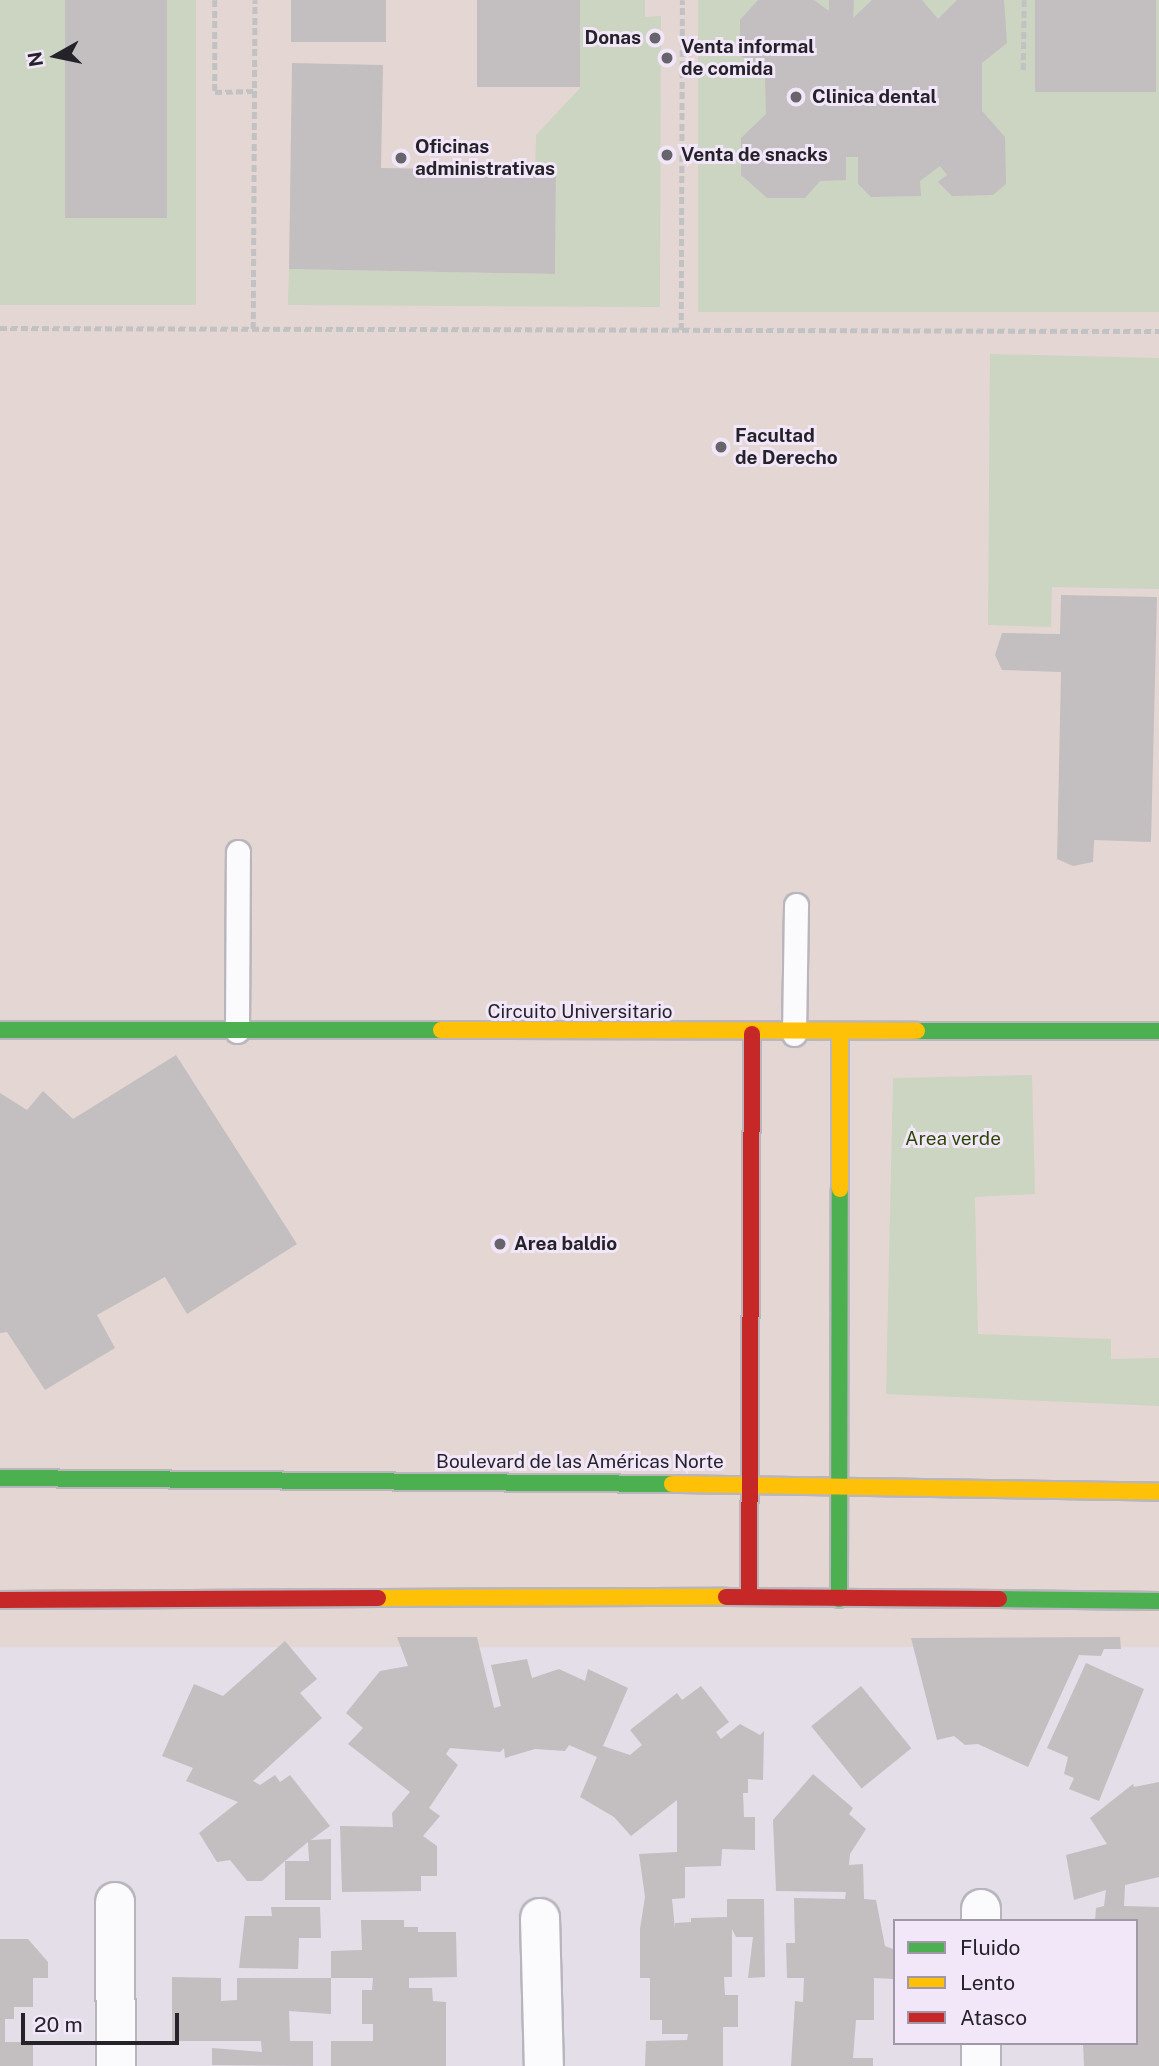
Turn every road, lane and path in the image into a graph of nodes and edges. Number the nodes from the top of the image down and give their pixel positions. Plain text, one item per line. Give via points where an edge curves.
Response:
1 (215, 0) edge
2 (255, 0) edge
3 (682, 0) edge
4 (1024, 0) edge
5 (1023, 70) dead end
6 (254, 91) junction
7 (0, 328) edge
8 (253, 329) junction
9 (681, 330) junction
10 (1159, 331) edge
11 (238, 852) dead end
12 (796, 905) dead end
13 (0, 1030) edge
14 (237, 1031) junction
15 (1159, 1031) edge
16 (752, 1034) junction
17 (794, 1034) junction
18 (840, 1034) junction
19 (0, 1478) edge
20 (749, 1485) junction
21 (839, 1485) junction
22 (1159, 1492) edge
23 (749, 1597) junction
24 (839, 1599) junction
25 (0, 1600) edge
26 (1159, 1601) edge
27 (115, 1902) dead end
28 (540, 1918) dead end
29 (981, 2045) edge
30 (116, 2066) edge
31 (544, 2066) edge
32 (981, 2066) edge

1 - 6 path via 215,92
2 - 6 path
3 - 9 path
4 - 5 path
6 - 8 path
7 - 8 path
8 - 9 path
9 - 10 path
11 - 14 lane
12 - 17 lane
13 - 14 main road, Circuito Universitario
14 - 16 main road, Circuito Universitario
15 - 18 main road, Circuito Universitario
16 - 17 main road, Circuito Universitario
16 - 20 main road
17 - 18 main road, Circuito Universitario
18 - 21 main road
19 - 20 main road, Boulevard de las Américas Norte
20 - 21 main road, Boulevard de las Américas Norte
20 - 23 main road
21 - 22 main road, Boulevard de las Américas Norte
21 - 24 main road
23 - 24 main road
23 - 25 main road
24 - 26 main road
27 - 30 street
28 - 31 street
29 - 32 street

